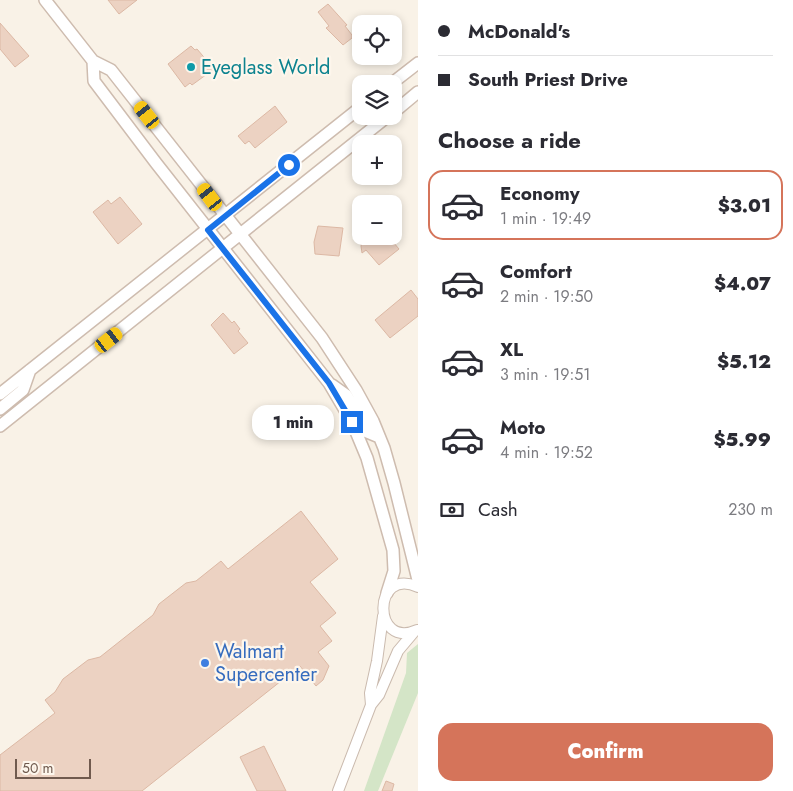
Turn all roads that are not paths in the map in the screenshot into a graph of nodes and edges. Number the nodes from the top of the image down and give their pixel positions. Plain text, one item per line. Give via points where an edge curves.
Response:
1 (45, 0) edge
2 (93, 61) junction
3 (418, 62) edge
4 (402, 75) edge
5 (418, 92) edge
6 (402, 105) edge
7 (352, 114) edge
8 (377, 125) edge
9 (225, 216) junction
10 (208, 230) junction
11 (241, 235) junction
12 (224, 248) junction
13 (30, 370) junction
14 (329, 383) junction
15 (0, 394) edge
16 (0, 409) edge
17 (0, 426) edge
18 (379, 437) junction
19 (399, 505) junction
20 (418, 548) edge
21 (418, 580) edge
22 (418, 587) edge
23 (387, 593) junction
24 (383, 616) junction
25 (416, 631) edge
26 (371, 705) junction
27 (338, 791) edge

1 - 2 main road
2 - 9 main road via 111,70
2 - 10 main road via 94,81
3 - 4 main road
5 - 6 main road
7 - 9 main road
8 - 11 main road
9 - 10 main road
9 - 11 main road
10 - 12 main road
10 - 13 main road
11 - 12 main road
11 - 18 main road via 336,357
12 - 14 main road
12 - 17 main road
13 - 15 main road
13 - 16 main road via 24,390
14 - 18 main road via 346,394 367,432
14 - 23 main road via 352,422 367,458 394,550 394,571
18 - 19 main road
19 - 20 main road
19 - 21 main road
22 - 23 street via 399,585
23 - 24 street via 383,600
24 - 25 street via 386,623 399,632
24 - 26 street via 370,693
25 - 26 street via 398,651 379,695
26 - 27 street

